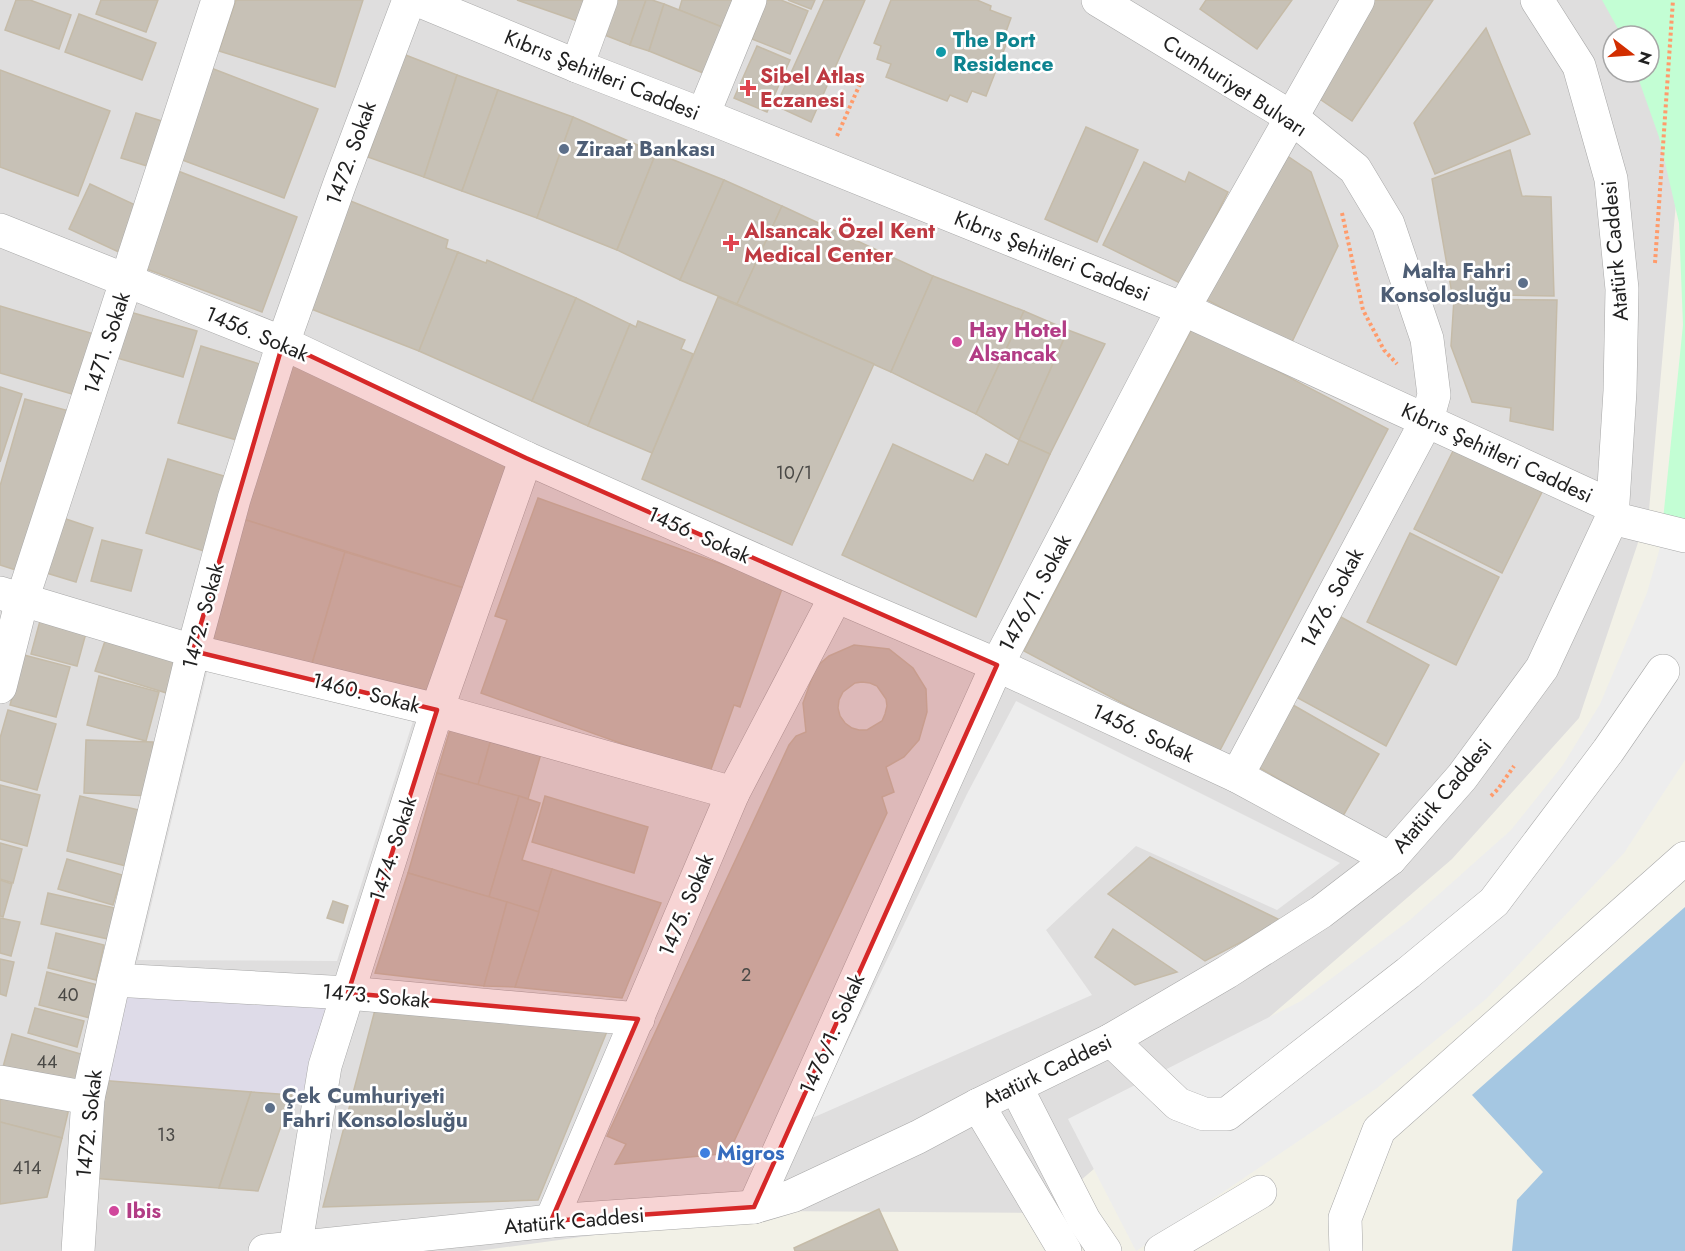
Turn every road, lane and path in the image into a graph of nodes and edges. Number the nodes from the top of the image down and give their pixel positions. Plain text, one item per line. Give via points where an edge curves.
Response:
1 (218, 0) edge
2 (409, 0) edge
3 (418, 0) edge
4 (601, 0) edge
5 (750, 0) edge
6 (1358, 0) edge
7 (1537, 0) edge
8 (1673, 0) edge
9 (1103, 1) edge
10 (577, 66) junction
11 (863, 77) dead end
12 (703, 115) junction
13 (1291, 117) junction
14 (825, 164) junction
15 (1339, 204) dead end
16 (0, 230) edge
17 (1654, 267) dead end
18 (127, 282) junction
19 (1183, 309) junction
20 (282, 343) junction
21 (1399, 367) dead end
22 (1427, 420) junction
23 (526, 458) junction
24 (1612, 512) junction
25 (1685, 536) edge
26 (11, 596) edge
27 (836, 596) junction
28 (194, 651) junction
29 (997, 665) junction
30 (1663, 671) dead end
31 (0, 687) edge
32 (437, 710) junction
33 (1515, 764) dead end
34 (1238, 776) junction
35 (733, 793) junction
36 (1483, 803) dead end
37 (1685, 858) edge
38 (1390, 859) junction
39 (114, 980) junction
40 (348, 993) junction
41 (638, 1019) junction
42 (1111, 1040) junction
43 (0, 1082) edge
44 (1016, 1087) junction
45 (88, 1098) junction
46 (978, 1105) junction
47 (1260, 1192) dead end
48 (754, 1207) junction
49 (1084, 1220) junction
50 (551, 1221) junction
51 (1061, 1245) edge
52 (280, 1250) edge
53 (78, 1251) edge
54 (1105, 1251) edge
55 (1161, 1251) edge
56 (1346, 1251) edge

1 - 18 street, 1471. Sokak
2 - 20 street, 1472. Sokak
3 - 10 street, Kıbrıs Şehitleri Caddesi
4 - 10 street
5 - 12 street
6 - 13 street, 1476/1. Sokak
7 - 24 street, Atatürk Caddesi via 1579,66 1611,179 1622,290
8 - 17 path
9 - 13 street, Cumhuriyet Bulvarı
10 - 12 street, Kıbrıs Şehitleri Caddesi
11 - 14 path
12 - 14 street, Kıbrıs Şehitleri Caddesi
13 - 19 street, 1476/1. Sokak
13 - 22 street, Cumhuriyet Bulvarı via 1356,169 1388,224 1427,339 1434,395
14 - 19 street, Kıbrıs Şehitleri Caddesi
15 - 21 path via 1363,310 1384,350
16 - 18 street, 1456. Sokak
18 - 20 street, 1456. Sokak
18 - 26 street, 1471. Sokak
19 - 22 street, Kıbrıs Şehitleri Caddesi
19 - 29 street, 1476/1. Sokak
20 - 23 street, 1456. Sokak
20 - 28 street, 1472. Sokak via 234,499
22 - 24 street, Kıbrıs Şehitleri Caddesi
22 - 34 street, 1476. Sokak
23 - 27 street, 1456. Sokak
23 - 32 street, 1474. Sokak
24 - 25 street
24 - 38 street, Atatürk Caddesi via 1542,668 1462,777
26 - 28 street, 1460. Sokak
26 - 31 street, 1471. Sokak
27 - 29 street, 1456. Sokak
27 - 35 street, 1475. Sokak
28 - 32 street, 1460. Sokak
28 - 39 street, 1472. Sokak
29 - 34 street, 1456. Sokak
29 - 48 street, 1476/1. Sokak
30 - 42 street via 1494,903 1227,1114 1204,1114 1178,1104
32 - 35 street, 1460. Sokak
32 - 40 street, 1474. Sokak
33 - 36 path
34 - 38 street, 1456. Sokak
35 - 41 street, 1475. Sokak
37 - 56 street via 1379,1130 1345,1218
38 - 42 street, Atatürk Caddesi via 1321,912
39 - 40 street, 1473. Sokak
39 - 45 street, 1472. Sokak
40 - 41 street, 1473. Sokak
40 - 52 street, 1474. Sokak via 325,1066
41 - 50 street, 1475. Sokak
42 - 44 street, Atatürk Caddesi
43 - 45 street
44 - 46 street, Atatürk Caddesi
44 - 49 street
45 - 53 street, 1472. Sokak
46 - 48 street, Atatürk Caddesi via 792,1196
46 - 51 street
47 - 55 street
48 - 50 street, Atatürk Caddesi
49 - 51 street
49 - 54 street
50 - 52 street, Atatürk Caddesi

